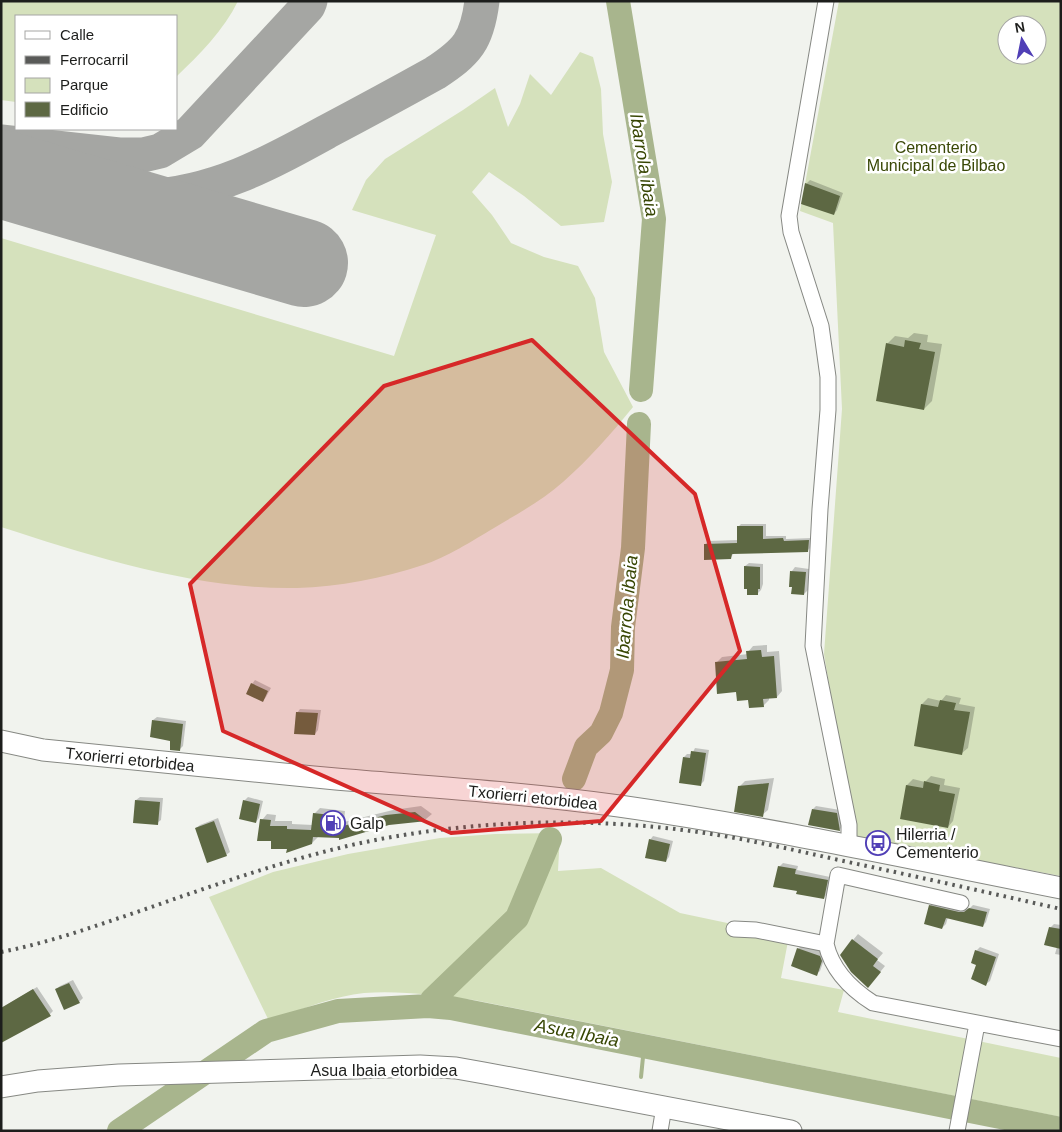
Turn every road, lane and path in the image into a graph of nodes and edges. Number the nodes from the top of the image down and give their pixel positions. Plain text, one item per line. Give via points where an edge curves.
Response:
1 (826, 1) edge
2 (1, 741) edge
3 (850, 846) junction
4 (1061, 888) edge
5 (961, 903) dead end
6 (734, 929) dead end
7 (826, 944) junction
8 (977, 1024) junction
9 (1061, 1039) edge
10 (1, 1087) edge
11 (664, 1107) junction
12 (660, 1131) edge
13 (791, 1131) edge
14 (957, 1131) edge

1 - 3 street via 789,216 791,232 821,326 828,377 813,646 849,826
2 - 3 street, Txorierri etorbidea via 62,752 546,797 699,819
3 - 4 street, Txorierri etorbidea
5 - 7 street via 838,875
6 - 7 street via 756,930
7 - 8 street via 828,954 842,977 873,1003
8 - 9 street
8 - 14 street
10 - 11 street, Asua Ibaia etorbidea via 118,1075 420,1066 456,1068
11 - 12 street
11 - 13 street, Asua Ibaia etorbidea

